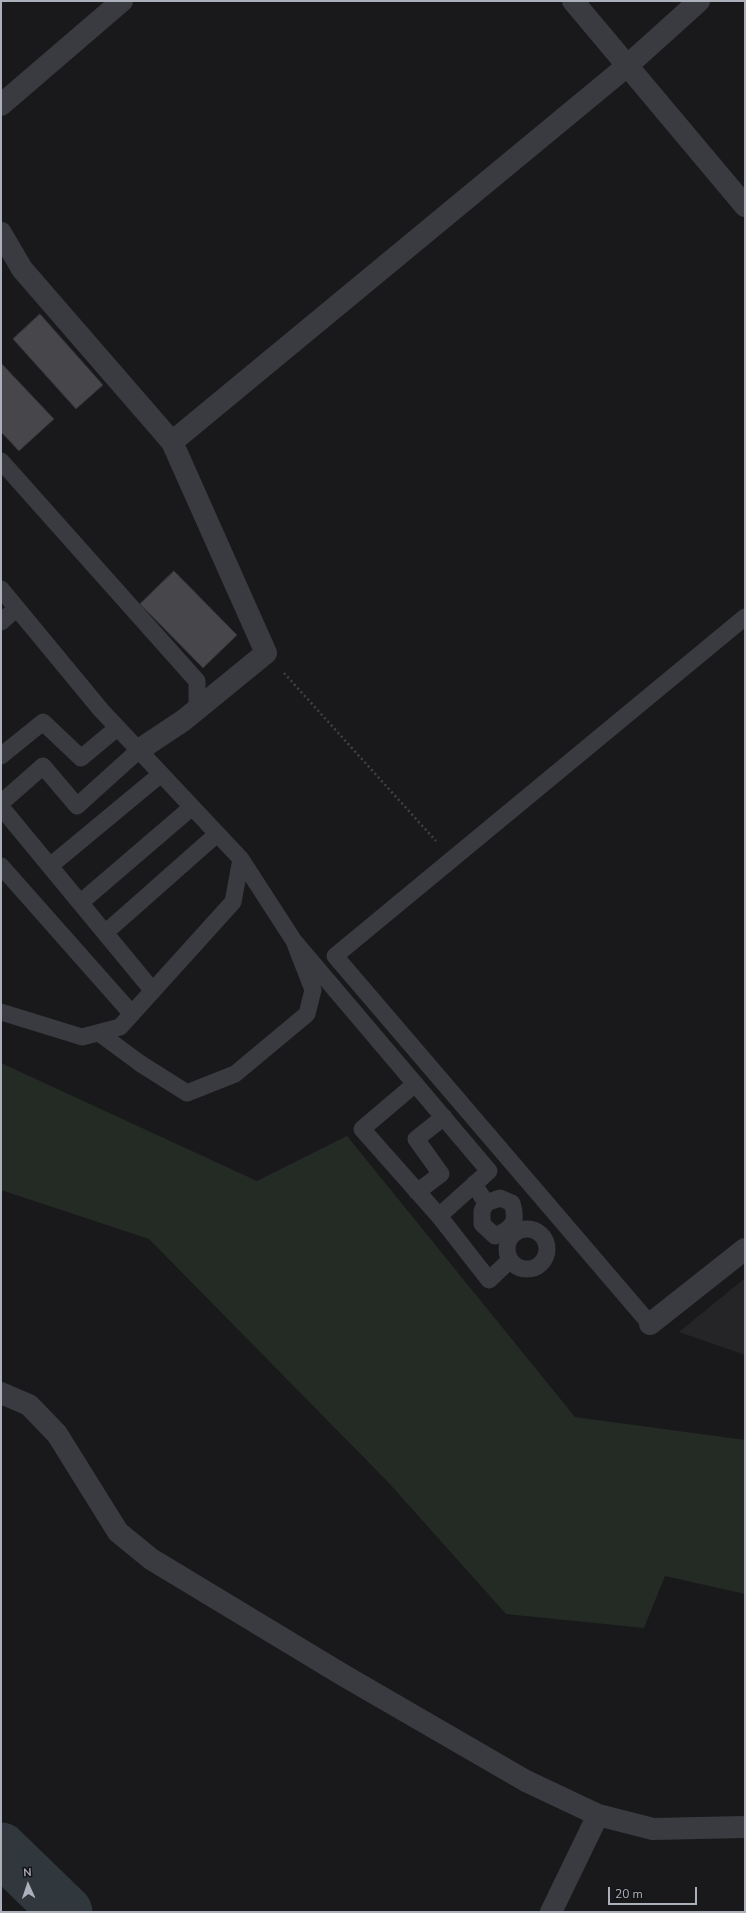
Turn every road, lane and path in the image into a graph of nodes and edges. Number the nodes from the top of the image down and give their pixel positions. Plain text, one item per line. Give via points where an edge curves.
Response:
1 (122, 1) edge
2 (573, 1) edge
3 (699, 1) edge
4 (627, 66) junction
5 (1, 105) edge
6 (745, 206) edge
7 (1, 233) edge
8 (172, 442) junction
9 (1, 461) edge
10 (1, 589) edge
11 (17, 608) junction
12 (745, 617) edge
13 (1, 622) edge
14 (266, 653) junction
15 (197, 709) junction
16 (117, 728) junction
17 (139, 750) junction
18 (1, 756) edge
19 (161, 774) junction
20 (1, 803) edge
21 (1, 807) edge
22 (192, 807) junction
23 (217, 834) junction
24 (241, 859) junction
25 (452, 859) junction
26 (1, 866) edge
27 (50, 866) junction
28 (80, 903) junction
29 (105, 933) junction
30 (294, 942) junction
31 (153, 991) junction
32 (1, 1012) edge
33 (132, 1014) junction
34 (99, 1033) junction
35 (415, 1084) junction
36 (444, 1117) junction
37 (474, 1184) junction
38 (417, 1192) junction
39 (486, 1203) junction
40 (439, 1216) junction
41 (511, 1231) junction
42 (745, 1249) edge
43 (510, 1260) junction
44 (650, 1324) joint
45 (1, 1393) edge
46 (598, 1815) junction
47 (745, 1827) edge
48 (551, 1912) edge

1 - 5 street
2 - 4 street
3 - 4 street
4 - 6 street
4 - 8 street
7 - 8 street via 22,268
8 - 14 street
9 - 15 lane via 197,681
10 - 11 lane
11 - 13 lane
11 - 16 lane
12 - 25 lane
14 - 15 street
14 - 25 path
15 - 17 street
16 - 17 lane
16 - 18 lane via 81,758 43,722
17 - 19 lane
17 - 20 lane via 77,806 43,766
19 - 22 lane
19 - 27 lane
21 - 27 lane
22 - 23 lane
22 - 28 lane
23 - 24 lane
23 - 29 lane
24 - 30 lane
24 - 31 lane via 233,902
25 - 44 lane via 335,956
26 - 33 lane
27 - 28 lane
28 - 29 lane
29 - 31 lane
30 - 34 lane via 314,990 307,1014 235,1074 188,1093 141,1064
30 - 35 lane
31 - 33 lane
32 - 34 lane via 82,1037
33 - 34 lane via 120,1027
35 - 36 lane
35 - 38 lane via 362,1129
36 - 37 lane via 489,1170
36 - 38 lane via 416,1139 441,1174
37 - 39 lane
37 - 40 lane
38 - 40 lane
39 - 41 lane via 482,1211 482,1224 495,1236
39 - 41 lane via 500,1198 512,1203 516,1215
40 - 43 lane via 489,1280
41 - 43 lane via 507,1246
41 - 43 lane via 534,1230 545,1239 548,1252 543,1263 532,1269 519,1268
42 - 44 street
45 - 46 street via 29,1405 57,1434 118,1532 151,1559 343,1675 526,1781
46 - 47 street via 653,1829
46 - 48 street

